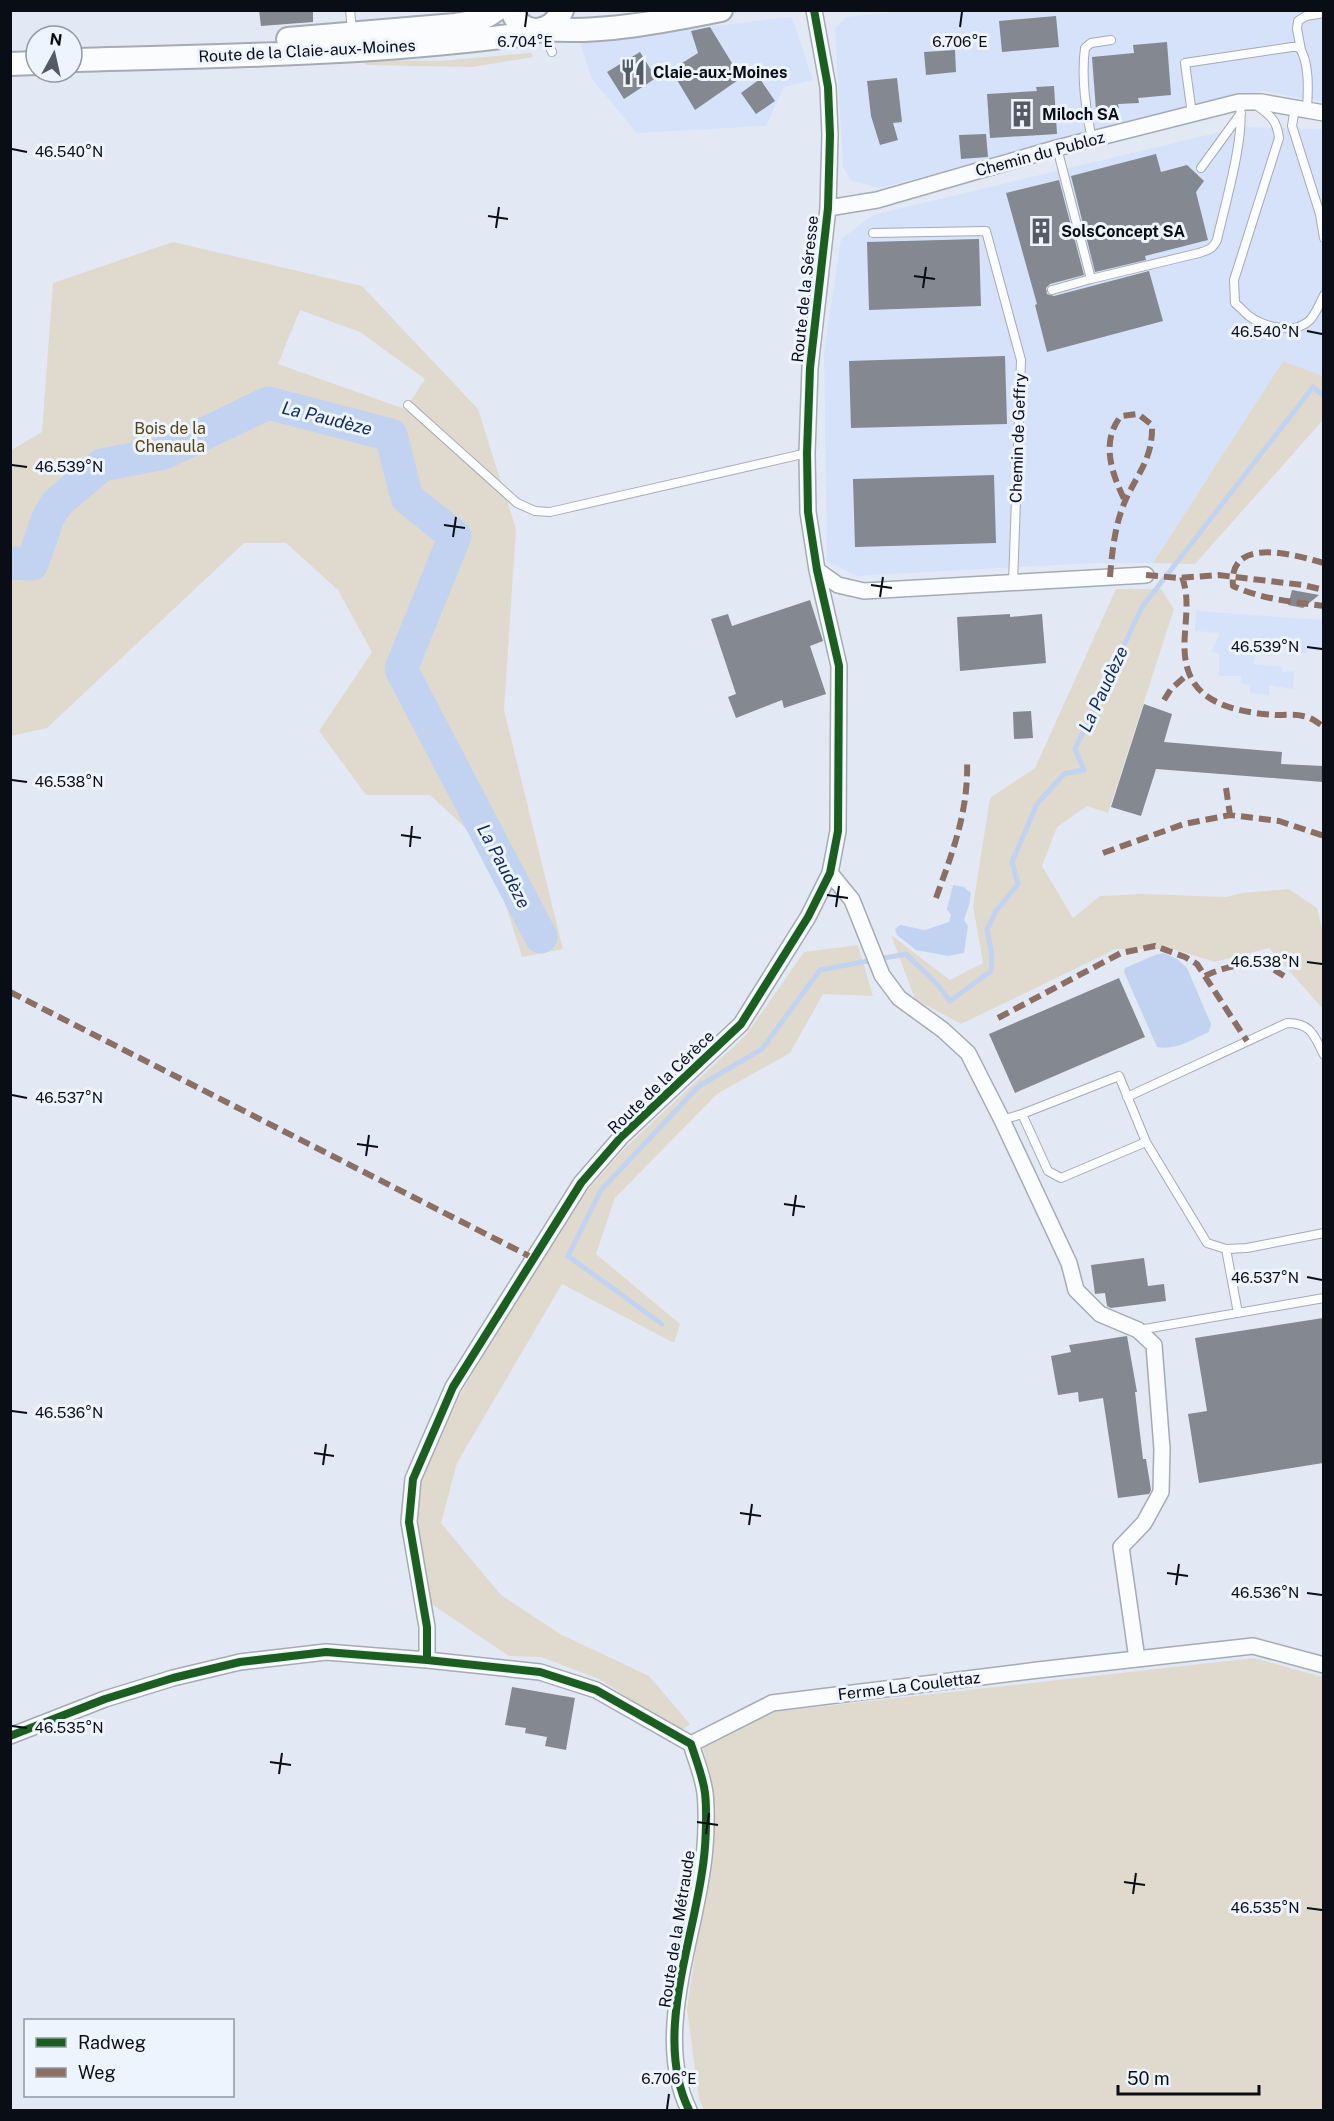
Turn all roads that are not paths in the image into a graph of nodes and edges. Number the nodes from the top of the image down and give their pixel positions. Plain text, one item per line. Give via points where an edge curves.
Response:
1 (350, 10) edge
2 (496, 10) edge
3 (512, 10) edge
4 (562, 10) edge
5 (721, 10) edge
6 (814, 10) edge
7 (1323, 13) edge
8 (541, 30) junction
9 (1111, 40) dead end
10 (353, 41) junction
11 (1301, 50) junction
12 (552, 52) dead end
13 (84, 59) edge
14 (1244, 106) junction
15 (1301, 109) junction
16 (1323, 113) edge
17 (1192, 114) junction
18 (1092, 140) junction
19 (1057, 148) junction
20 (1201, 168) dead end
21 (828, 208) junction
22 (873, 233) dead end
23 (1323, 238) edge
24 (1091, 279) junction
25 (1052, 290) dead end
26 (1323, 295) edge
27 (408, 405) dead end
28 (807, 453) junction
29 (817, 570) junction
30 (1146, 575) dead end
31 (1013, 583) junction
32 (830, 873) junction
33 (1323, 1055) edge
34 (1127, 1097) junction
35 (1022, 1114) junction
36 (1002, 1120) junction
37 (1146, 1142) junction
38 (1323, 1233) edge
39 (1226, 1249) junction
40 (1323, 1298) edge
41 (1238, 1313) junction
42 (1138, 1330) junction
43 (1137, 1659) junction
44 (427, 1660) junction
45 (1323, 1665) edge
46 (10, 1736) edge
47 (691, 1744) junction
48 (689, 2110) edge

1 - 10 lane
2 - 10 main road, Route de la Claie-aux-Moines via 474,22
3 - 8 main road via 522,26
4 - 8 main road via 558,20
5 - 8 main road, Route de la Claie-aux-Moines via 636,25
6 - 21 street, Route de la Séresse via 828,87
7 - 11 lane via 1298,21
8 - 10 main road, Route de la Claie-aux-Moines via 444,44
8 - 12 lane
9 - 18 lane via 1091,43 1085,48 1083,62
10 - 13 main road, Route de la Claie-aux-Moines
11 - 15 lane via 1307,86
11 - 17 lane via 1292,47 1185,63
14 - 15 street, Chemin du Publoz
14 - 17 street, Chemin du Publoz
14 - 20 lane
14 - 24 lane via 1214,246
14 - 26 lane via 1271,115 1278,124 1280,138 1234,280 1235,303 1250,317 1276,328 1298,327 1309,322
15 - 16 street, Chemin du Publoz
15 - 23 lane via 1292,126 1320,214
17 - 18 street, Chemin du Publoz
18 - 19 street, Chemin du Publoz
19 - 21 street, Chemin du Publoz via 877,200
19 - 24 lane
21 - 28 street, Route de la Séresse via 810,368
22 - 31 lane, Chemin de Geffry via 986,231 1021,360
24 - 25 lane
27 - 28 lane via 509,496 535,511 550,512
28 - 29 street, Route de la Séresse via 808,512
29 - 31 street via 838,585 864,591
29 - 32 street, Route de la Cérèce via 839,666 838,831
30 - 31 street
32 - 36 street via 852,900 882,975 899,998 968,1053
32 - 44 street, Route de la Cérèce via 808,917 741,1024 621,1137 580,1183 453,1387 413,1479 409,1522 427,1627
33 - 34 lane via 1313,1033 1301,1023 1287,1023
34 - 35 lane via 1119,1076
34 - 37 lane
35 - 36 lane
35 - 37 lane via 1048,1171 1060,1179
36 - 42 street via 1069,1263 1076,1290 1100,1314
37 - 39 lane via 1207,1243
38 - 39 lane
39 - 41 lane
40 - 41 lane
41 - 42 lane
42 - 43 street via 1154,1345 1162,1449 1161,1492 1144,1523 1121,1547
43 - 45 street, Ferme La Coulettaz via 1253,1646
43 - 47 street, Ferme La Coulettaz via 772,1703
44 - 46 street via 326,1652 240,1662 105,1699
44 - 47 street via 540,1672 596,1690
47 - 48 street, Route de la Métraude via 705,1792 704,1857 676,2005 674,2044 682,2096

